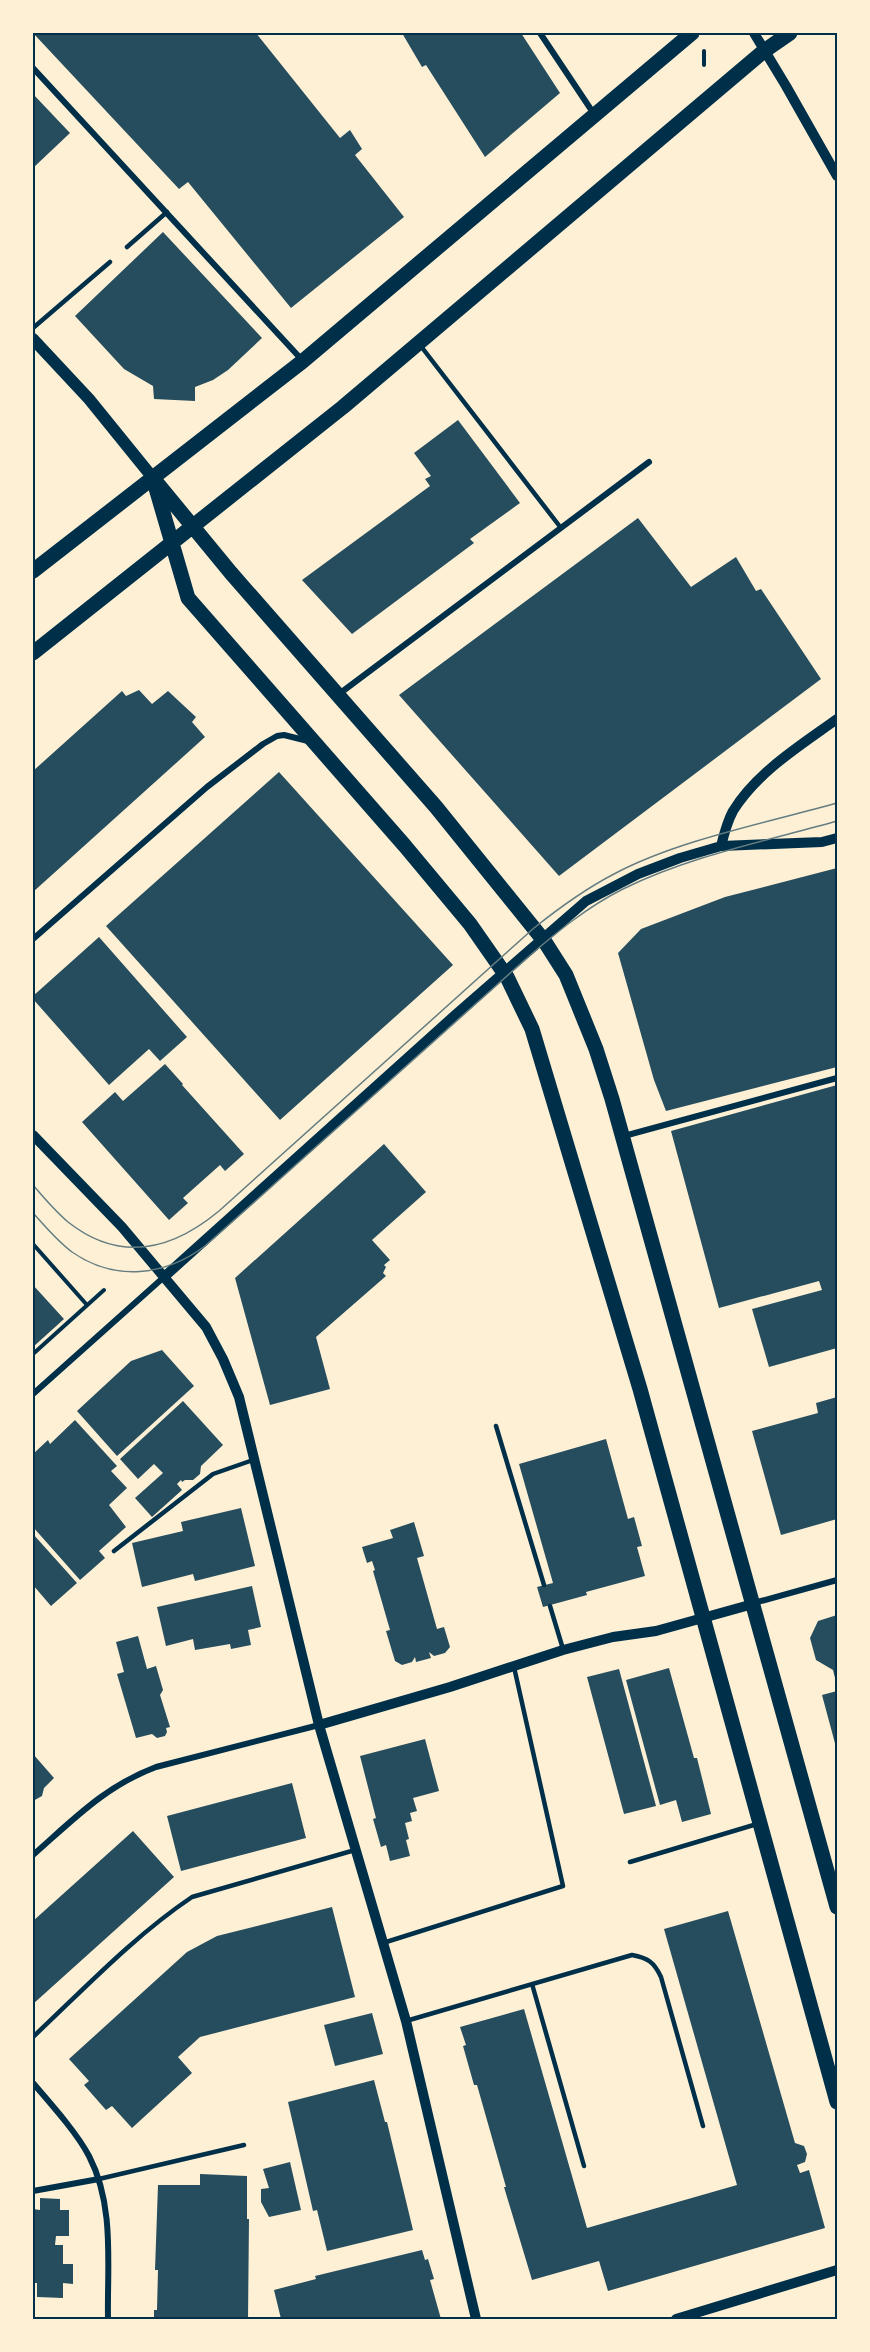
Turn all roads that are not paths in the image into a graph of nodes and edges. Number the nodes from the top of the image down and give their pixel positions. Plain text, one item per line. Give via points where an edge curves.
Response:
1 (540, 33) edge
2 (692, 33) edge
3 (754, 33) edge
4 (790, 33) edge
5 (764, 51) junction
6 (33, 69) edge
7 (594, 114) junction
8 (837, 176) edge
9 (167, 212) junction
10 (127, 247) dead end
11 (110, 262) dead end
12 (33, 328) edge
13 (33, 339) edge
14 (419, 343) junction
15 (303, 361) junction
16 (648, 462) dead end
17 (153, 478) junction
18 (193, 526) junction
19 (561, 528) junction
20 (172, 543) junction
21 (33, 571) edge
22 (33, 652) edge
23 (337, 696) junction
24 (837, 719) edge
25 (316, 744) junction
26 (837, 838) edge
27 (721, 846) junction
28 (33, 939) edge
29 (542, 939) junction
30 (504, 972) junction
31 (837, 1078) edge
32 (33, 1135) edge
33 (623, 1136) junction
34 (164, 1277) junction
35 (33, 1394) edge
36 (496, 1426) dead end
37 (254, 1460) junction
38 (114, 1551) dead end
39 (837, 1580) edge
40 (544, 1586) dead end
41 (753, 1604) junction
42 (550, 1606) dead end
43 (702, 1618) junction
44 (563, 1650) junction
45 (514, 1667) junction
46 (320, 1725) junction
47 (760, 1823) junction
48 (356, 1850) junction
49 (33, 1855) edge
50 (630, 1862) dead end
51 (837, 1907) edge
52 (383, 1943) junction
53 (532, 1984) junction
54 (406, 2021) junction
55 (33, 2037) edge
56 (33, 2084) edge
57 (837, 2102) edge
58 (703, 2126) dead end
59 (244, 2145) dead end
60 (584, 2166) dead end
61 (99, 2179) junction
62 (33, 2191) edge
63 (837, 2270) edge
64 (108, 2319) edge
65 (476, 2319) edge
66 (676, 2319) edge

1 - 7 street
2 - 7 main road
3 - 5 street
4 - 5 main road
5 - 8 street
5 - 14 main road
6 - 9 street
7 - 15 main road
9 - 10 lane
9 - 15 street
11 - 12 lane
13 - 17 main road via 89,399
14 - 18 main road
14 - 19 lane
15 - 17 main road
16 - 19 street
17 - 18 main road
17 - 20 main road
17 - 21 main road
18 - 20 main road
18 - 23 main road
19 - 23 street
20 - 22 main road
20 - 25 main road via 188,598
23 - 29 main road via 443,816
24 - 27 street via 768,771 745,795 727,823
25 - 28 street via 290,735 277,736 263,744 207,787
25 - 30 main road via 445,894
26 - 27 street
27 - 29 street via 618,882 586,902
29 - 30 street
29 - 33 main road via 566,975 578,1003
30 - 34 street
30 - 43 main road via 540,1048
31 - 33 street
32 - 34 street via 122,1227
33 - 41 main road
34 - 35 street
34 - 37 street via 206,1327 223,1359 239,1397
36 - 40 lane
37 - 38 lane via 213,1474
37 - 46 street
39 - 41 street
41 - 43 street
41 - 51 main road
42 - 44 lane
43 - 44 street
43 - 47 main road
44 - 45 street
45 - 46 street
45 - 52 lane via 563,1887
46 - 48 street
46 - 49 street via 135,1775 103,1793
47 - 50 lane
47 - 57 main road
48 - 52 street
48 - 55 lane via 192,1897 145,1934
52 - 54 street
53 - 54 lane
53 - 58 lane via 632,1955 655,1964
53 - 60 lane
54 - 65 street
56 - 61 street via 88,2154
59 - 61 lane
61 - 62 street
61 - 64 street via 107,2215
63 - 66 street

